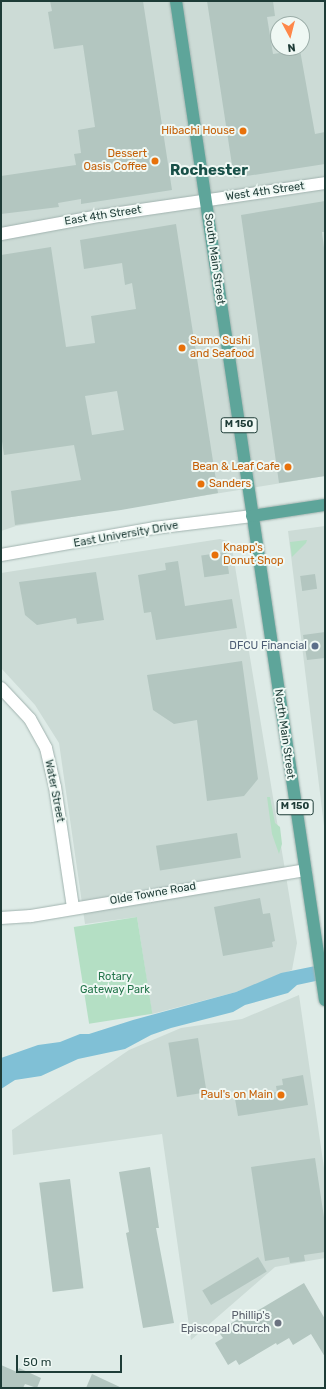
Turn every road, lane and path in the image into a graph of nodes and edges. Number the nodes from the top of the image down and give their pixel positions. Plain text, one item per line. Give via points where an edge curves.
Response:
1 (176, 1) edge
2 (325, 183) edge
3 (206, 200) junction
4 (1, 234) edge
5 (325, 505) edge
6 (252, 516) junction
7 (1, 553) edge
8 (1, 688) edge
9 (304, 870) junction
10 (73, 908) junction
11 (1, 918) edge
12 (325, 1000) edge

1 - 3 main road, South Main Street / M 150
2 - 3 street, West 4th Street
3 - 4 street, East 4th Street
3 - 6 main road, South Main Street / M 150
5 - 6 main road
6 - 7 street, East University Drive via 163,527
6 - 9 main road, North Main Street / M 150
8 - 10 street, Water Street via 30,719 46,748 56,794
9 - 10 street, Olde Towne Road
9 - 12 main road, North Main Street / M 150
10 - 11 street, Olde Towne Road

